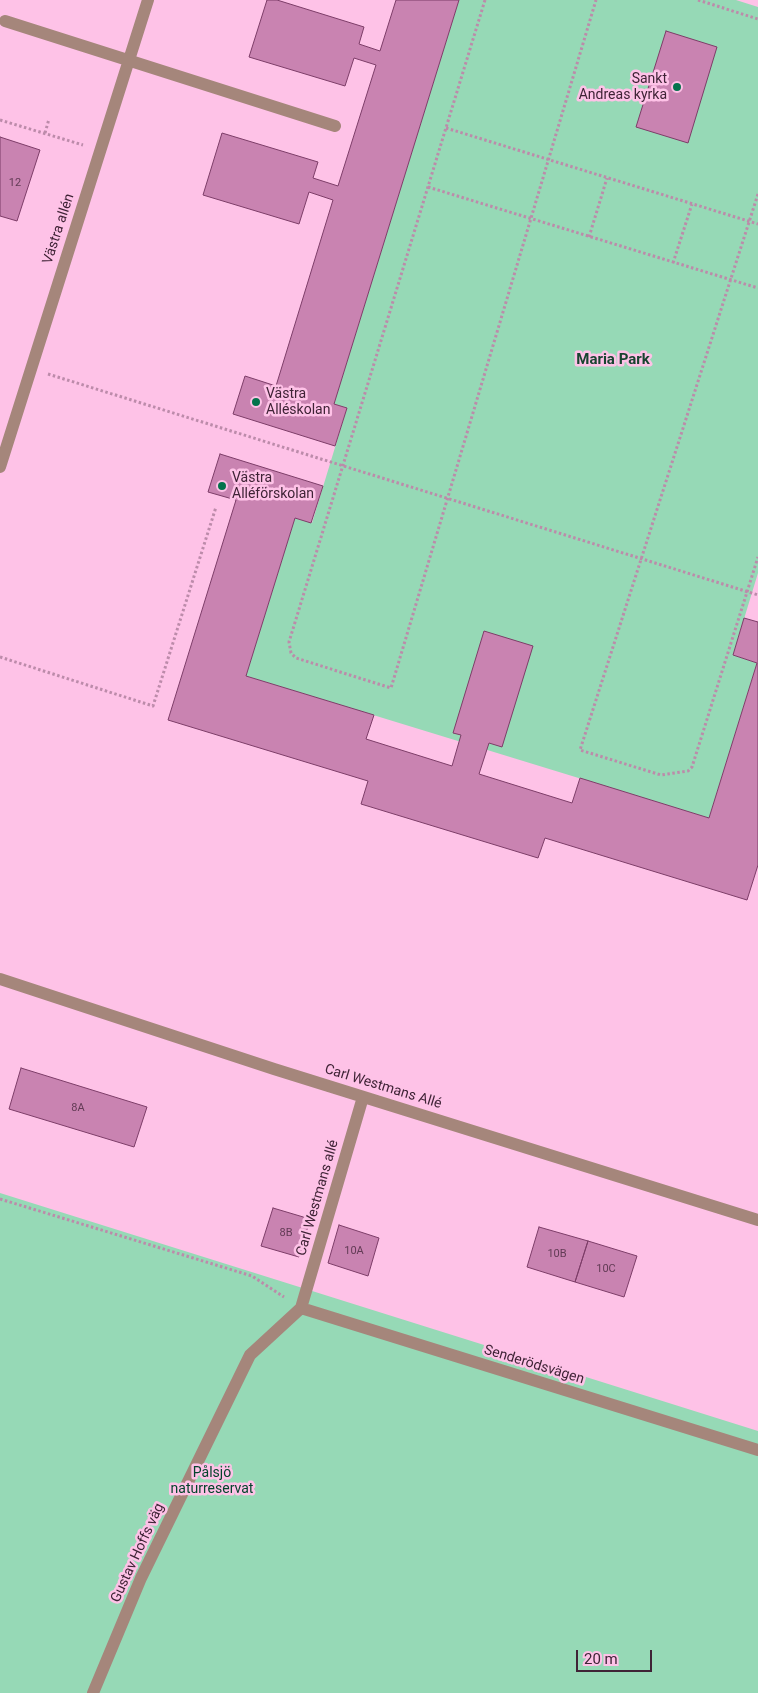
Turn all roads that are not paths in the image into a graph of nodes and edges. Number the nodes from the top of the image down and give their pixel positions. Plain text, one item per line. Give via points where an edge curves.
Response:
1 (148, 0) edge
2 (5, 21) dead end
3 (128, 60) junction
4 (335, 126) dead end
5 (0, 467) edge
6 (0, 979) edge
7 (363, 1097) junction
8 (758, 1220) edge
9 (301, 1308) junction
10 (758, 1450) edge
11 (93, 1693) edge

1 - 3 street, Västra allén
2 - 3 street
3 - 4 street
3 - 5 street, Västra allén
6 - 7 street, Carl Westmans Allé
7 - 8 street, Carl Westmans Allé
7 - 9 street, Carl Westmans allé
9 - 10 street, Senderödsvägen
9 - 11 street, Gustav Hoffs väg via 250,1355 142,1578

